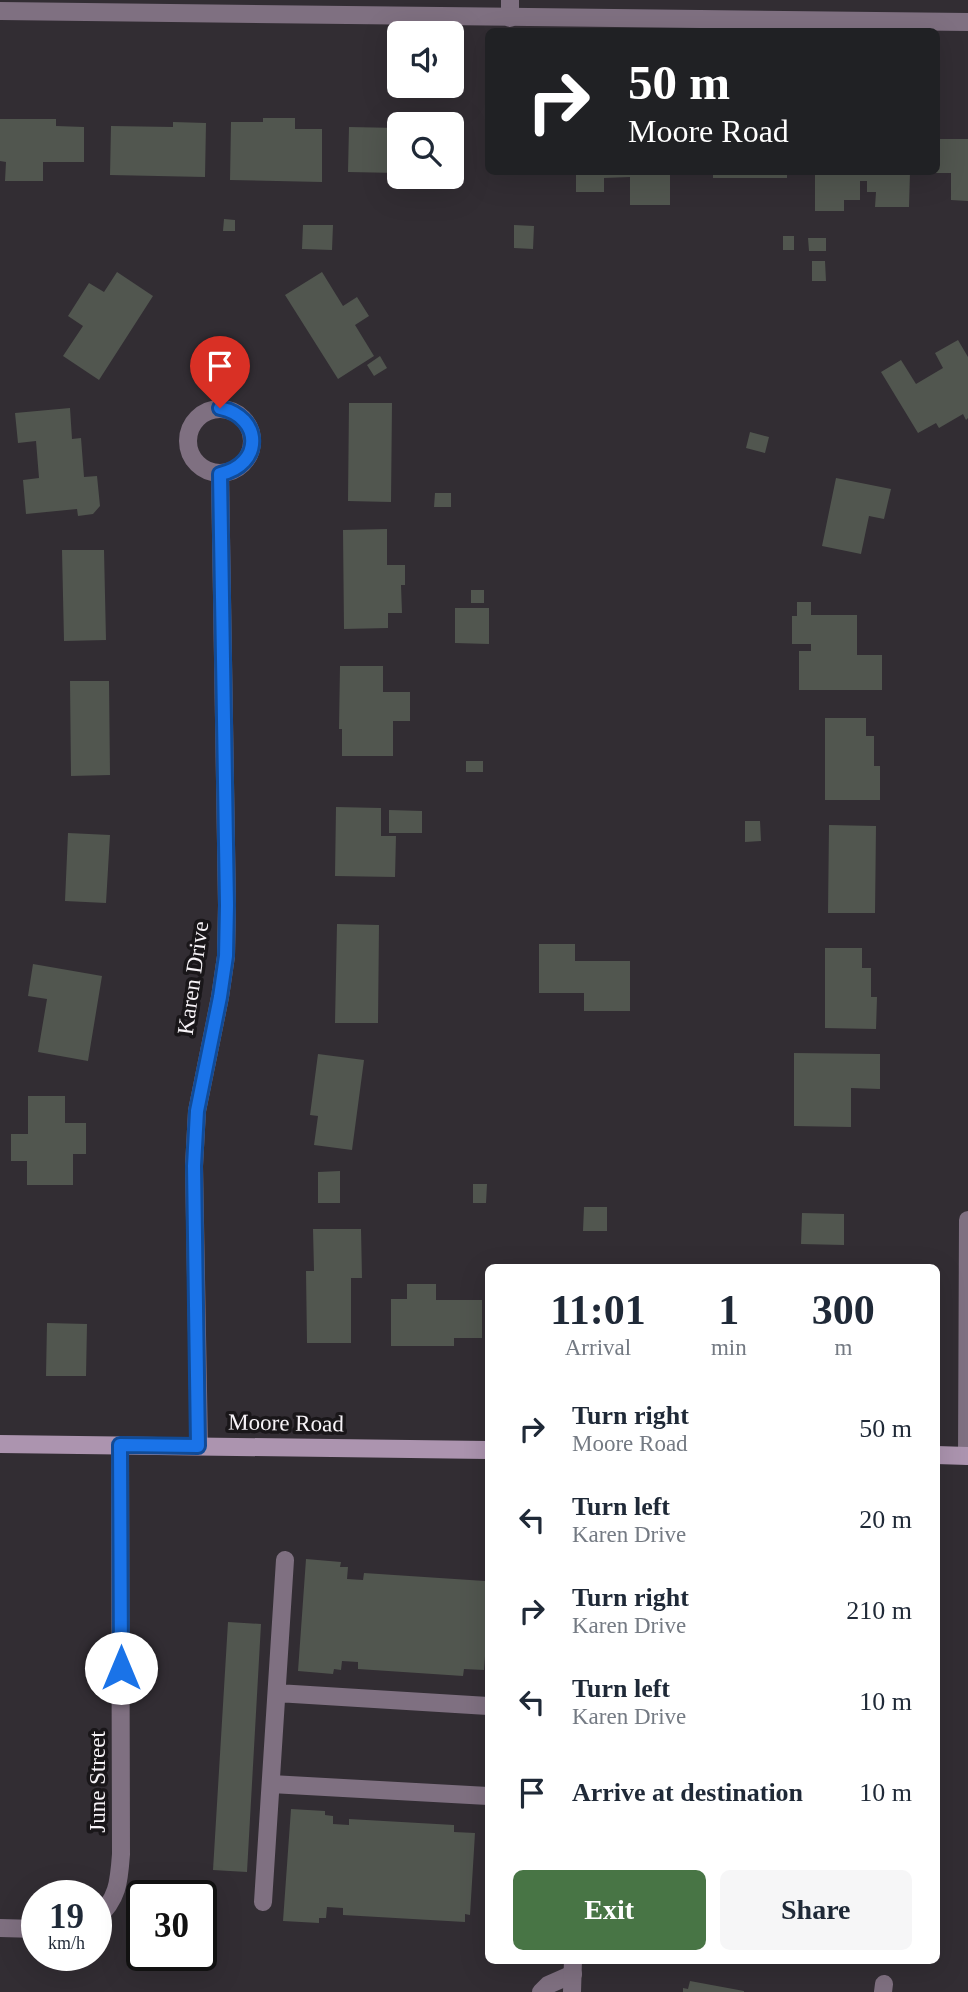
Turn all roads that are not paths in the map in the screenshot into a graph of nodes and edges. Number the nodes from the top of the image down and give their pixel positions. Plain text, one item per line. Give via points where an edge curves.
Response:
1 (510, 9) edge
2 (0, 11) edge
3 (968, 22) edge
4 (220, 474) dead end
5 (968, 1220) edge
6 (0, 1444) edge
7 (120, 1445) junction
8 (198, 1446) junction
9 (485, 1450) edge
10 (940, 1455) edge
11 (967, 1455) edge
12 (285, 1560) dead end
13 (277, 1693) junction
14 (485, 1706) edge
15 (271, 1784) junction
16 (485, 1796) edge
17 (112, 1900) edge
18 (263, 1902) dead end
19 (0, 1928) edge
20 (21, 1929) edge
21 (573, 1967) edge
22 (541, 1992) edge
23 (572, 1992) edge

1 - 2 street
1 - 3 street
4 - 8 street, Karen Drive via 226,956 197,1111
5 - 11 street
6 - 7 street, Moore Road
7 - 8 street, Moore Road
7 - 17 street, June Street via 121,1854
8 - 9 street, Moore Road
10 - 11 street
12 - 13 street
13 - 14 street
13 - 15 street
15 - 16 street
15 - 18 street
19 - 20 street
21 - 22 street
21 - 23 street

